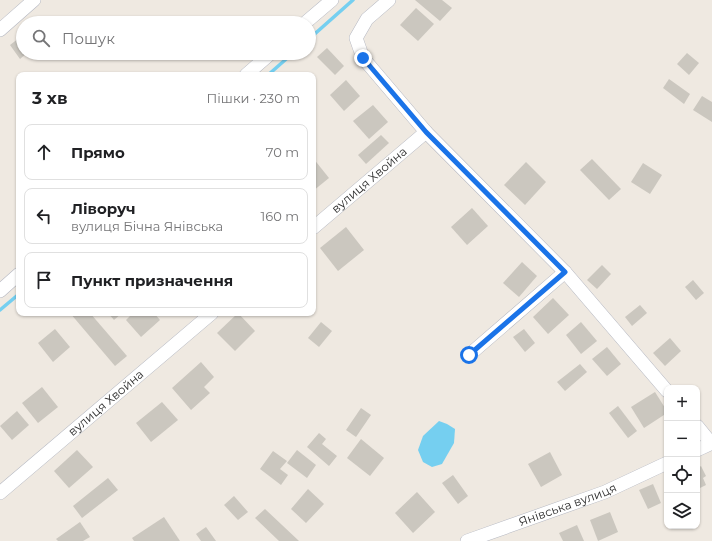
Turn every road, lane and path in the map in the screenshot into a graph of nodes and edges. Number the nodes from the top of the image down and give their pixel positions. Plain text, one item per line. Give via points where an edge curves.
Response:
1 (34, 0) edge
2 (332, 0) edge
3 (389, 0) edge
4 (313, 16) edge
5 (0, 30) edge
6 (263, 60) edge
7 (249, 72) edge
8 (426, 132) junction
9 (316, 225) edge
10 (565, 272) junction
11 (16, 277) edge
12 (0, 290) edge
13 (208, 316) edge
14 (469, 355) dead end
15 (664, 388) edge
16 (700, 429) edge
17 (712, 443) edge
18 (700, 449) edge
19 (664, 465) edge
20 (0, 493) edge
21 (467, 541) edge

1 - 5 street
2 - 4 street
3 - 8 street via 367,19 356,38 363,58
6 - 7 street
8 - 9 street, вулиця Хвойна
8 - 10 street
10 - 14 street
10 - 15 street
11 - 12 street
13 - 20 street, вулиця Хвойна
16 - 17 street
17 - 18 street
19 - 21 street, Янівська вулиця via 605,492

